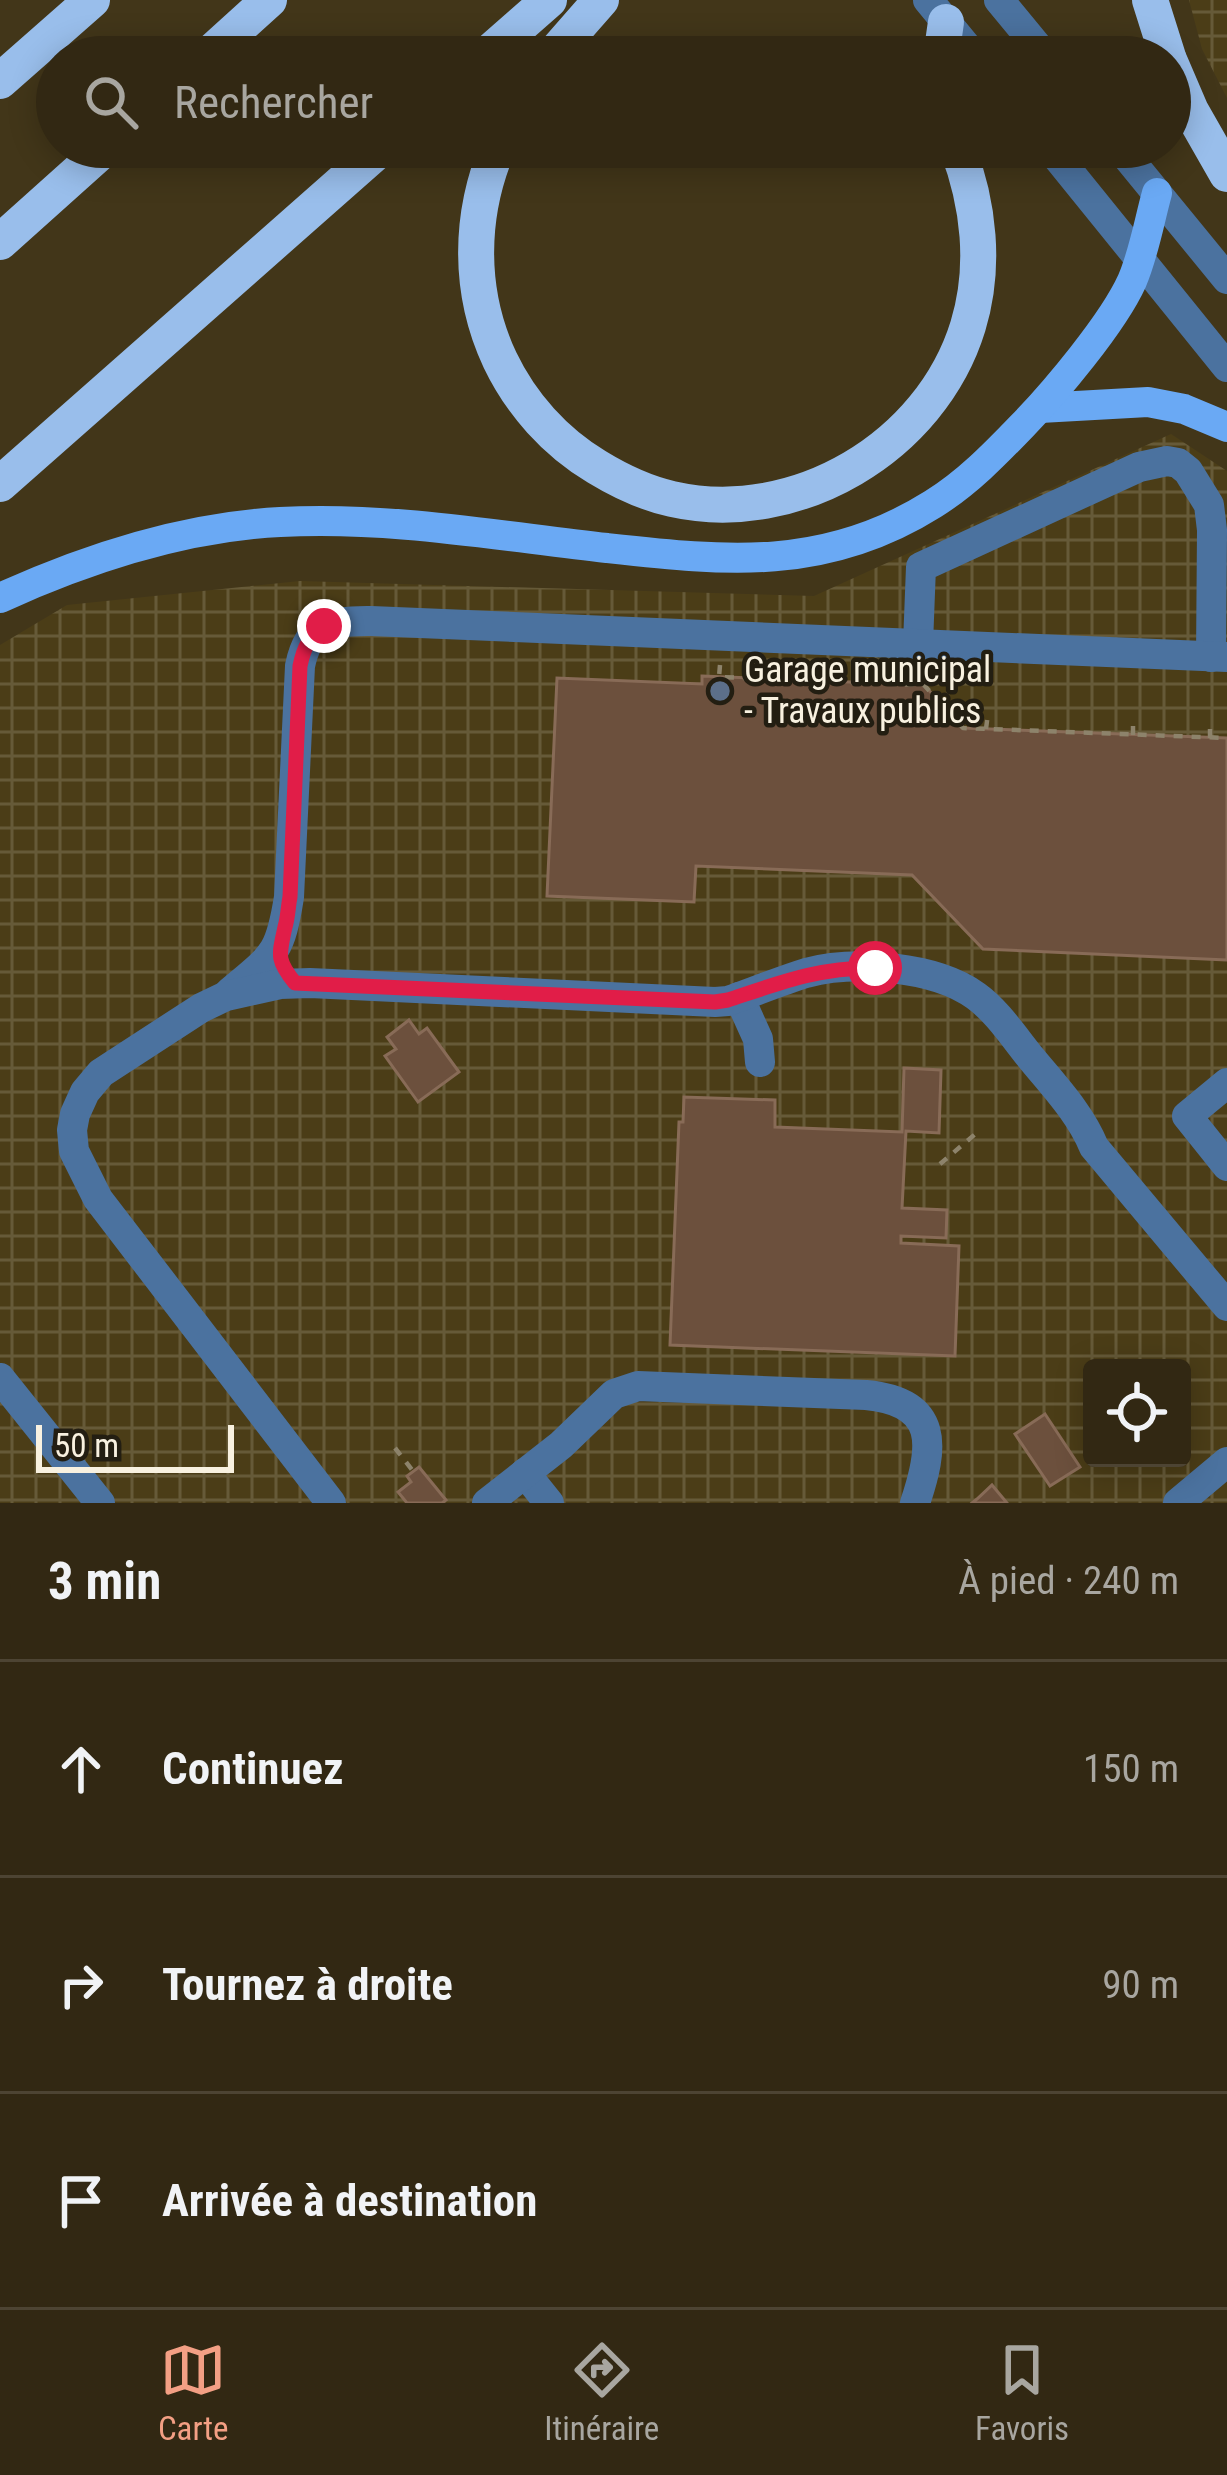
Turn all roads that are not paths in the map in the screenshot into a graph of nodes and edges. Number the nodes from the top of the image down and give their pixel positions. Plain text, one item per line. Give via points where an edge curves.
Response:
1 (92, 0) edge
2 (269, 0) edge
3 (549, 0) edge
4 (602, 0) edge
5 (999, 0) edge
6 (1150, 0) edge
7 (51, 36) edge
8 (229, 36) edge
9 (508, 36) edge
10 (570, 36) edge
11 (1029, 36) edge
12 (1161, 36) edge
13 (36, 49) edge
14 (0, 81) edge
15 (1191, 111) edge
16 (83, 168) edge
17 (358, 168) edge
18 (491, 168) edge
19 (964, 168) edge
20 (1066, 168) edge
21 (1136, 168) edge
22 (1227, 174) edge
23 (1157, 194) junction
24 (0, 242) edge
25 (1140, 260) junction
26 (1227, 279) edge
27 (1227, 367) edge
28 (1040, 408) junction
29 (1227, 427) edge
30 (0, 484) edge
31 (0, 598) edge
32 (930, 653) junction
33 (1219, 657) edge
34 (279, 945) junction
35 (295, 983) junction
36 (226, 996) junction
37 (739, 997) junction
38 (760, 1062) dead end
39 (1227, 1083) edge
40 (1227, 1166) edge
41 (1227, 1306) edge
42 (0, 1378) edge
43 (1227, 1462) edge
44 (526, 1473) junction
45 (100, 1503) edge
46 (331, 1503) edge
47 (487, 1503) edge
48 (549, 1503) edge
49 (915, 1503) edge
50 (1178, 1503) edge

1 - 7 highway
2 - 8 highway
3 - 9 highway
4 - 10 highway
5 - 11 street
6 - 12 highway
13 - 14 highway
15 - 22 highway
16 - 24 highway
17 - 30 highway
18 - 19 highway via 476,267 485,321 514,385 551,431 607,473 653,494 726,505 798,494 862,464 900,433 947,374 978,279
20 - 25 street
21 - 23 street
23 - 25 main road
23 - 26 street
25 - 27 street
25 - 28 main road via 1116,308
28 - 29 main road via 1148,402
28 - 31 main road via 931,506 810,552 701,558 392,524 281,522 151,543
32 - 33 street
32 - 33 street via 921,567 1167,460 1188,471 1209,506
32 - 34 street via 370,621 324,626 311,635 300,666 290,897
34 - 35 street
34 - 36 street
35 - 36 street
35 - 37 street
36 - 46 street via 100,1073 75,1114 74,1151 98,1198
37 - 38 street
37 - 41 street via 851,967 933,976 978,997
39 - 40 street via 1187,1116
42 - 45 street
43 - 50 street
44 - 47 street
44 - 48 street
44 - 49 street via 624,1389 866,1395 902,1403 926,1430 928,1460

